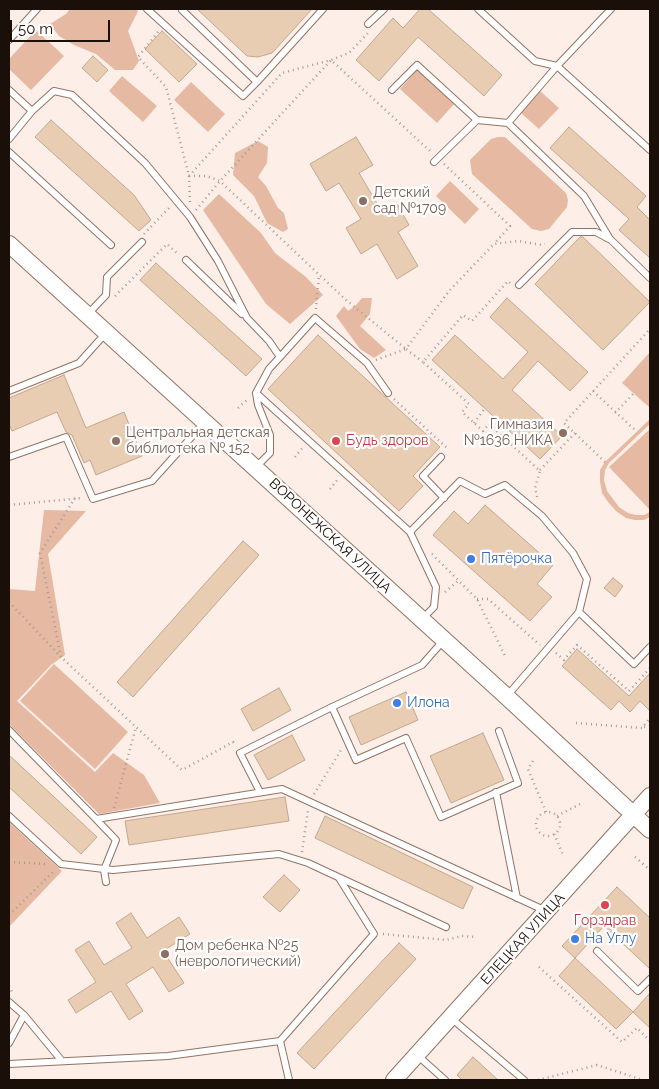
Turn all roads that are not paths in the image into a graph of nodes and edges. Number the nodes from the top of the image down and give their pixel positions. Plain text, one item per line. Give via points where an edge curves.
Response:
1 (38, 9) edge
2 (147, 9) edge
3 (323, 9) edge
4 (384, 9) edge
5 (478, 9) edge
6 (612, 9) edge
7 (182, 10) edge
8 (368, 24) dead end
9 (9, 40) edge
10 (557, 66) junction
11 (257, 82) junction
12 (9, 90) edge
13 (392, 90) dead end
14 (32, 111) junction
15 (477, 120) junction
16 (508, 123) junction
17 (9, 139) edge
18 (650, 150) edge
19 (9, 152) edge
20 (436, 160) road end
21 (610, 239) junction
22 (142, 242) road end
23 (9, 244) edge
24 (111, 245) dead end
25 (186, 260) road end
26 (650, 278) edge
27 (519, 285) road end
28 (87, 315) junction
29 (247, 318) junction
30 (106, 333) junction
31 (280, 356) junction
32 (9, 391) edge
33 (256, 393) junction
34 (388, 393) road end
35 (204, 422) junction
36 (9, 457) edge
37 (441, 457) road end
38 (256, 468) junction
39 (444, 498) junction
40 (410, 532) junction
41 (579, 612) junction
42 (422, 620) junction
43 (443, 641) junction
44 (650, 647) edge
45 (506, 697) junction
46 (332, 707) junction
47 (9, 730) edge
48 (499, 731) dead end
49 (260, 792) junction
50 (496, 792) junction
51 (650, 796) edge
52 (634, 814) junction
53 (9, 816) edge
54 (96, 819) junction
55 (650, 830) edge
56 (104, 870) junction
57 (339, 878) junction
58 (106, 882) dead end
59 (517, 898) junction
60 (547, 912) junction
61 (446, 927) dead end
62 (597, 951) dead end
63 (650, 979) edge
64 (9, 1002) edge
65 (24, 1015) junction
66 (451, 1017) junction
67 (280, 1041) junction
68 (9, 1043) edge
69 (417, 1055) junction
70 (62, 1062) junction
71 (9, 1064) edge
72 (289, 1080) edge
73 (394, 1080) edge
74 (445, 1080) edge
75 (524, 1080) edge

1 - 9 lane
2 - 11 lane via 243,96
3 - 11 lane
4 - 8 lane
5 - 10 lane via 535,61
6 - 10 lane
7 - 11 lane
10 - 16 lane
10 - 18 lane
12 - 14 lane
13 - 15 lane via 417,65
14 - 17 lane
14 - 29 lane via 54,91 72,95 145,163 190,217 218,261
15 - 16 lane
15 - 20 lane
16 - 21 lane via 584,196
19 - 24 lane
21 - 26 lane
21 - 27 lane via 596,232 572,232
22 - 28 lane via 107,277 106,295
23 - 28 street, ВОРОНЕЖСКАЯ УЛИЦА
25 - 29 lane
28 - 30 street, ВОРОНЕЖСКАЯ УЛИЦА
29 - 31 lane
30 - 32 lane via 79,363
30 - 35 street, ВОРОНЕЖСКАЯ УЛИЦА
31 - 33 lane
31 - 34 lane via 315,318 367,363
33 - 38 lane via 270,435 270,453
33 - 40 lane
35 - 36 lane via 152,481 93,499 66,437
35 - 38 street, ВОРОНЕЖСКАЯ УЛИЦА
37 - 39 lane via 423,476
38 - 42 street, ВОРОНЕЖСКАЯ УЛИЦА
39 - 40 lane
39 - 41 lane via 460,481 485,494 505,485 542,516 573,553 587,579
40 - 42 lane via 436,587 434,606
41 - 44 lane via 634,664
41 - 45 lane
42 - 43 street, ВОРОНЕЖСКАЯ УЛИЦА
43 - 45 street, ВОРОНЕЖСКАЯ УЛИЦА
43 - 46 lane via 422,665
45 - 52 street, ВОРОНЕЖСКАЯ УЛИЦА
46 - 49 lane via 240,753
46 - 50 lane via 356,760 406,738 441,817
47 - 54 lane
48 - 50 lane via 518,783
49 - 54 lane
49 - 59 lane via 282,789
50 - 59 lane
51 - 52 street, ЕЛЕЦКАЯ УЛИЦА
52 - 55 street, ВОРОНЕЖСКАЯ УЛИЦА
52 - 60 street, ЕЛЕЦКАЯ УЛИЦА
53 - 56 lane via 61,864
54 - 56 lane via 116,840
56 - 57 lane via 280,854
56 - 58 lane
57 - 61 lane
57 - 67 lane via 374,934
59 - 60 lane
60 - 66 street, ЕЛЕЦКАЯ УЛИЦА
62 - 63 lane via 638,991
64 - 65 lane
65 - 68 lane
65 - 70 lane
66 - 69 street, ЕЛЕЦКАЯ УЛИЦА
66 - 75 lane
67 - 70 lane via 168,1056
67 - 72 lane
69 - 73 street, ЕЛЕЦКАЯ УЛИЦА
69 - 74 lane
70 - 71 lane

